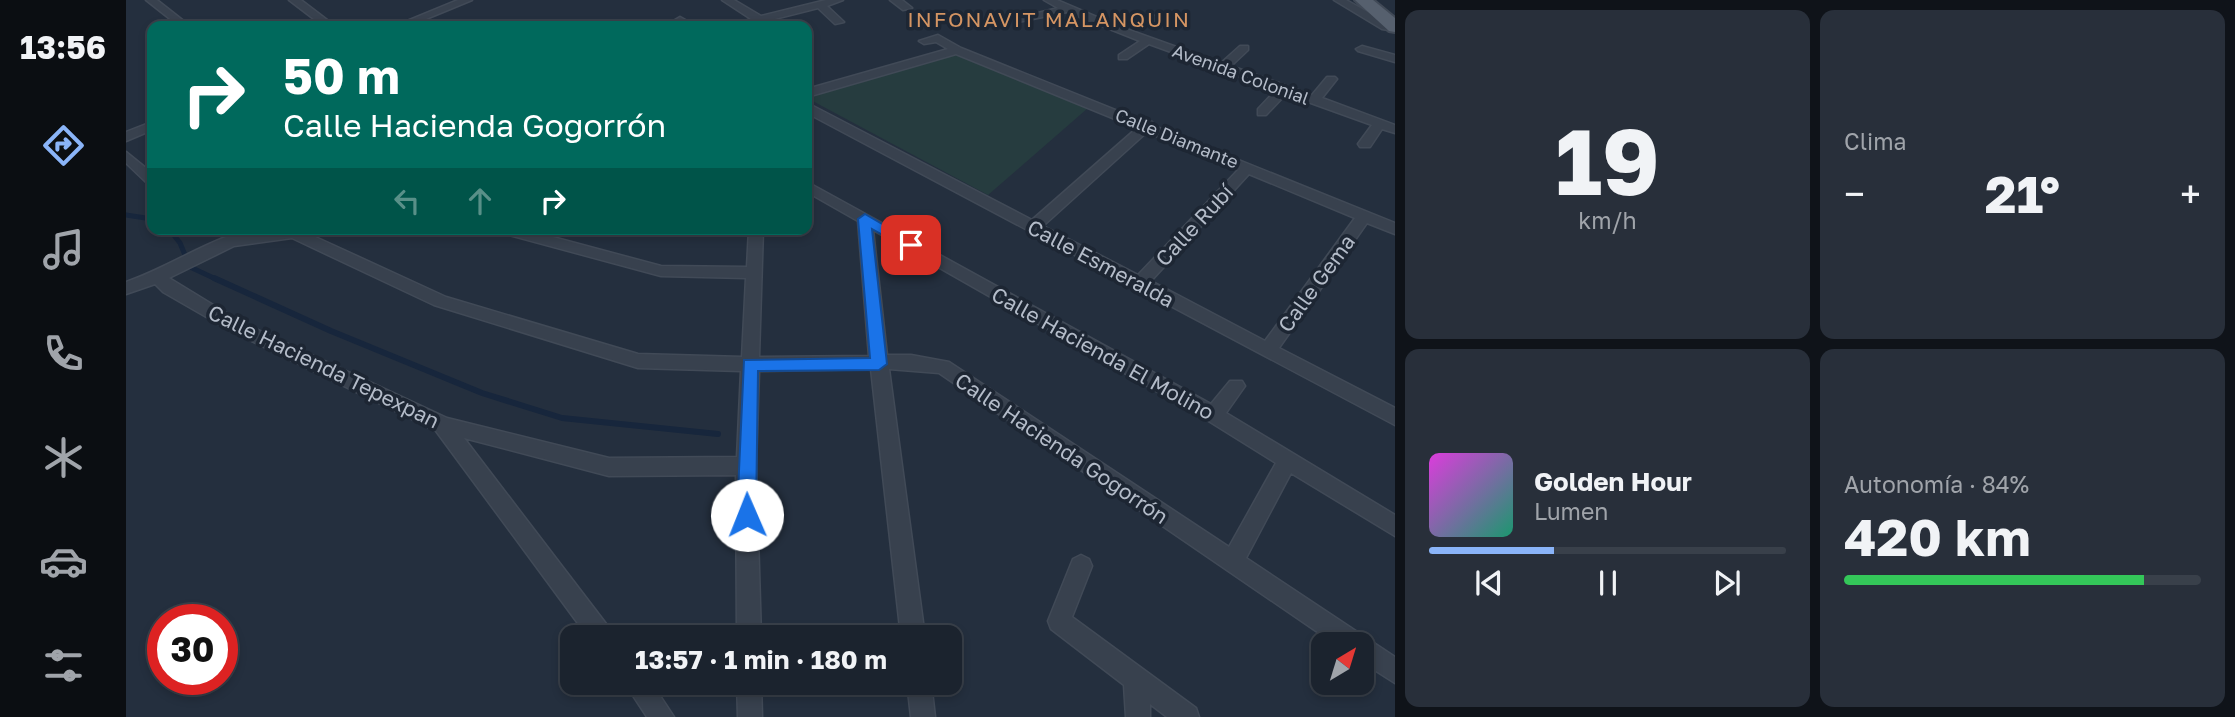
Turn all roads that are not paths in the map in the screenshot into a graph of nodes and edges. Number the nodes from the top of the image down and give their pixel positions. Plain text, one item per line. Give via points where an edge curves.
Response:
1 (151, 0) edge
2 (294, 0) edge
3 (467, 0) edge
4 (727, 0) edge
5 (838, 0) edge
6 (895, 0) edge
7 (1049, 0) edge
8 (1339, 0) edge
9 (1363, 0) edge
10 (1381, 0) edge
11 (445, 3) edge
12 (820, 5) junction
13 (906, 8) dead end
14 (1067, 9) junction
15 (1395, 9) edge
16 (1159, 17) dead end
17 (760, 20) junction
18 (1022, 20) dead end
19 (178, 21) edge
20 (323, 21) edge
21 (410, 21) edge
22 (756, 21) edge
23 (839, 22) dead end
24 (1105, 24) junction
25 (1393, 29) edge
26 (1147, 40) junction
27 (1244, 48) dead end
28 (1362, 49) dead end
29 (957, 50) junction
30 (942, 52) junction
31 (1123, 58) dead end
32 (1395, 59) edge
33 (1223, 67) junction
34 (1331, 79) dead end
35 (1284, 89) junction
36 (812, 91) edge
37 (1314, 100) junction
38 (812, 111) edge
39 (1262, 111) dead end
40 (1380, 124) junction
41 (1148, 125) junction
42 (147, 128) edge
43 (1395, 129) edge
44 (126, 136) edge
45 (1365, 144) dead end
46 (126, 156) edge
47 (1248, 167) junction
48 (147, 175) edge
49 (812, 189) edge
50 (1364, 216) junction
51 (865, 219) junction
52 (1032, 227) junction
53 (1395, 229) edge
54 (222, 235) edge
55 (288, 235) edge
56 (299, 235) edge
57 (526, 235) edge
58 (755, 235) edge
59 (231, 241) junction
60 (752, 273) junction
61 (158, 277) junction
62 (1140, 283) junction
63 (126, 288) edge
64 (1268, 350) junction
65 (750, 364) junction
66 (879, 364) junction
67 (1236, 386) dead end
68 (1214, 415) junction
69 (1395, 417) edge
70 (443, 425) junction
71 (1288, 460) junction
72 (746, 466) junction
73 (1395, 526) edge
74 (1233, 562) junction
75 (1081, 566) dead end
76 (593, 625) edge
77 (748, 625) edge
78 (912, 625) edge
79 (1337, 632) edge
80 (1374, 656) edge
81 (1395, 671) edge
82 (1136, 676) junction
83 (646, 695) edge
84 (749, 695) edge
85 (920, 695) edge
86 (662, 717) edge
87 (750, 717) edge
88 (923, 717) edge
89 (1138, 717) edge
90 (1187, 717) edge

1 - 19 street
2 - 20 street
3 - 11 street
4 - 17 street
5 - 12 street
6 - 13 street
7 - 14 street, Avenida Colonial
8 - 25 street
9 - 25 main road
10 - 15 main road
11 - 21 street
12 - 17 street
12 - 23 street
14 - 18 street
14 - 24 street, Avenida Colonial
16 - 24 street
17 - 22 street
24 - 26 street, Avenida Colonial
26 - 31 street
26 - 33 street, Avenida Colonial
27 - 33 street
28 - 32 street
29 - 30 street, Calle Diamante
29 - 30 street, Calle Diamante via 938,38 924,41
29 - 41 street, Calle Diamante
30 - 36 street, Calle Diamante
33 - 35 street, Avenida Colonial
34 - 37 street
35 - 37 street, Avenida Colonial
35 - 39 street
37 - 40 street, Avenida Colonial
38 - 52 street, Calle Esmeralda
40 - 43 street, Avenida Colonial
40 - 45 street
41 - 47 street, Calle Diamante
41 - 52 street
42 - 44 street
46 - 48 street
47 - 50 street, Calle Diamante
47 - 62 street, Calle Rubí
49 - 51 street, Calle Hacienda El Molino
50 - 53 street, Calle Diamante
50 - 64 street, Calle Gema
51 - 66 street
51 - 68 street, Calle Hacienda El Molino
52 - 62 street, Calle Esmeralda
54 - 59 street
55 - 59 street
56 - 65 street, Calle Hacienda Gogorrón via 440,301 638,361
57 - 60 street via 662,271
58 - 60 street
59 - 61 street
60 - 65 street
61 - 63 street
61 - 70 street, Calle Hacienda Tepexpan via 235,326
62 - 64 street, Calle Esmeralda
64 - 69 street, Calle Esmeralda
65 - 66 street, Calle Hacienda Gogorrón
65 - 72 street
66 - 74 street, Calle Hacienda Gogorrón via 943,367
66 - 78 street
67 - 68 street
68 - 71 street, Calle Hacienda El Molino
70 - 72 street, Calle Hacienda Tepexpan via 609,467
70 - 76 street
71 - 73 street, Calle Hacienda El Molino
71 - 74 street
72 - 77 street
74 - 79 street, Calle Hacienda Gogorrón
75 - 82 street via 1059,621
80 - 81 street
82 - 89 street
82 - 90 street
83 - 86 street
84 - 87 street
85 - 88 street

